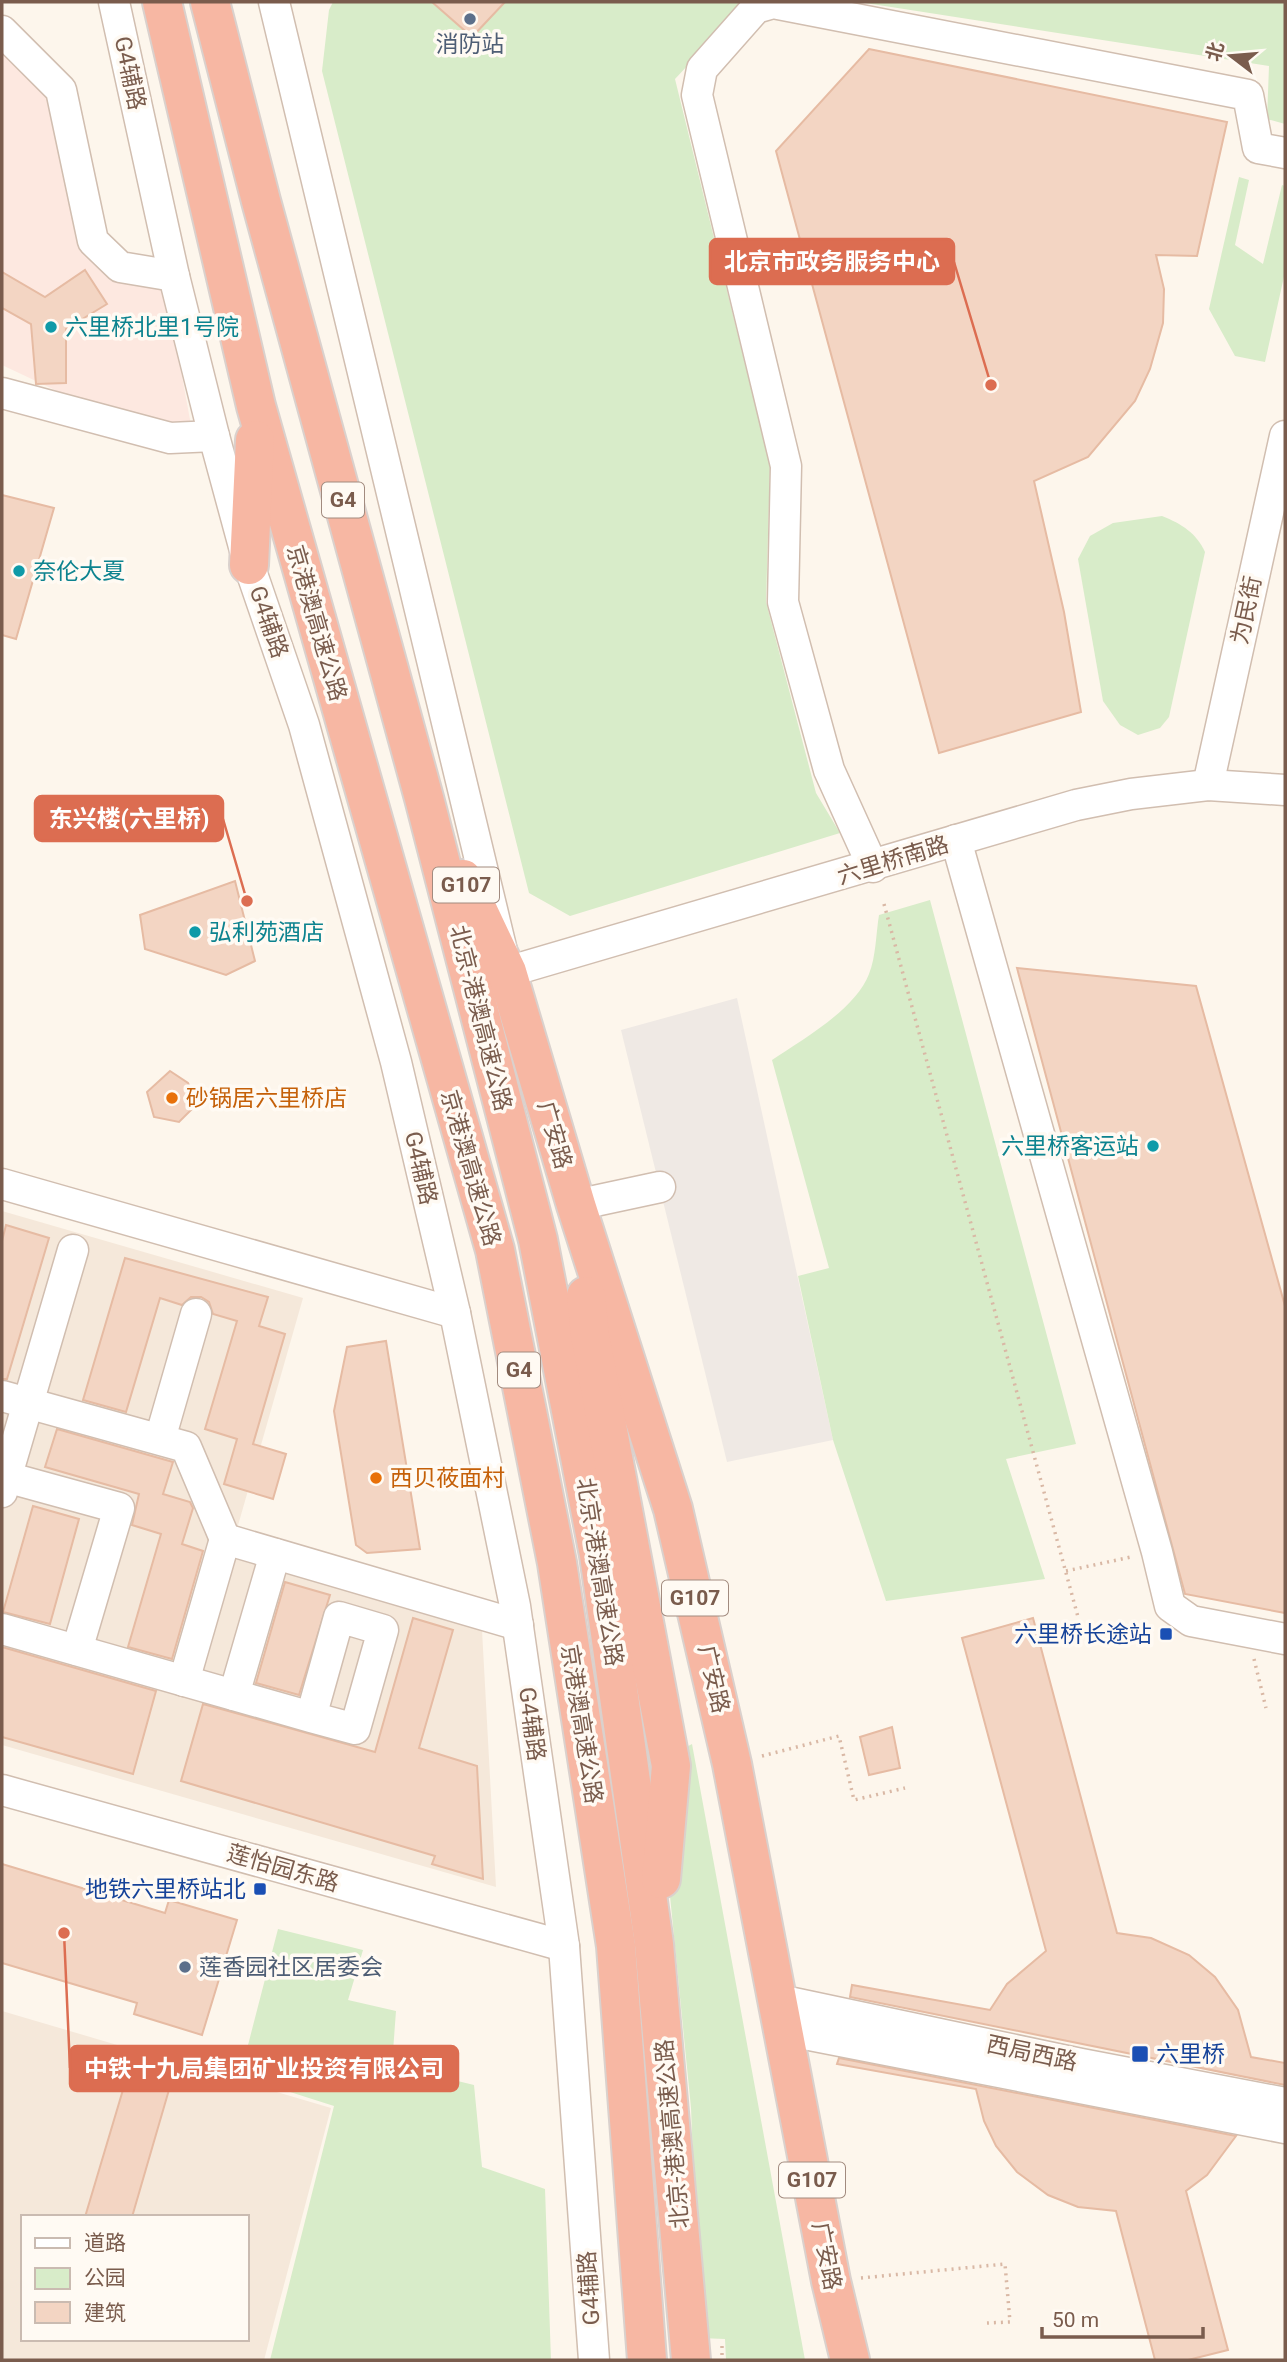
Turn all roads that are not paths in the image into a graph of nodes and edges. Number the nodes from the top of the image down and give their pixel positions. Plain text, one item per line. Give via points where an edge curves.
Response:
1 (114, 2) edge
2 (162, 2) edge
3 (210, 2) edge
4 (274, 2) edge
5 (294, 2) edge
6 (2, 30) edge
7 (286, 46) junction
8 (1285, 153) edge
9 (174, 276) junction
10 (2, 393) edge
11 (256, 407) junction
12 (214, 436) junction
13 (1285, 436) edge
14 (1281, 477) edge
15 (1275, 530) edge
16 (249, 565) junction
17 (1208, 785) junction
18 (1285, 790) edge
19 (424, 798) junction
20 (956, 840) junction
21 (873, 867) junction
22 (508, 972) junction
23 (2, 1184) edge
24 (660, 1187) dead end
25 (576, 1205) junction
26 (73, 1250) dead end
27 (456, 1313) junction
28 (196, 1314) dead end
29 (15, 1400) edge
30 (160, 1439) junction
31 (4, 1484) edge
32 (225, 1539) junction
33 (275, 1553) junction
34 (518, 1625) junction
35 (2, 1629) edge
36 (1285, 1639) edge
37 (77, 1650) junction
38 (184, 1681) junction
39 (234, 1695) junction
40 (311, 1717) junction
41 (2, 1790) edge
42 (654, 1944) junction
43 (564, 1946) junction
44 (781, 2015) junction
45 (1285, 2103) edge
46 (1285, 2128) edge
47 (594, 2360) edge
48 (647, 2360) edge
49 (691, 2360) edge
50 (850, 2360) edge

1 - 9 street, G4辅路
2 - 11 highway, 京港澳高速公路 / G4
3 - 19 highway, G4
4 - 7 street
5 - 7 street
6 - 9 street via 61,90 93,241 120,267
7 - 22 street
8 - 21 street via 1258,148 1248,95 773,3 756,8 702,69 697,95 786,466 783,603 828,769
9 - 12 street, G4辅路
10 - 12 street via 170,438
11 - 16 highway
11 - 48 highway, 京港澳高速公路 / G4 via 498,1264 557,1563 616,1946
12 - 16 street, G4辅路
13 - 14 street, 为民街
14 - 15 street, 为民街
15 - 17 street, 为民街
16 - 27 street, G4辅路 via 319,779 396,1062
17 - 18 street, 六里桥南路
17 - 20 street, 六里桥南路 via 1076,805
19 - 22 highway, G107
19 - 42 highway, 北京-港澳高速公路 / G4 via 538,1240 600,1555
20 - 21 street, 六里桥南路
20 - 36 street via 1170,1606 1191,1621
21 - 22 street, 六里桥南路
22 - 25 highway, 广安路 / G107
23 - 27 street
24 - 25 street
25 - 42 highway via 590,1335 671,1766
25 - 44 highway, 广安路 / G107 via 673,1509 732,1764
26 - 29 street
27 - 34 street, G4辅路
28 - 30 street
29 - 30 street
29 - 31 street
30 - 32 street via 186,1447
31 - 37 street via 118,1508
32 - 33 street
32 - 38 street
33 - 34 street
33 - 39 street
34 - 43 street, G4辅路
35 - 37 street
37 - 38 street
38 - 39 street
39 - 40 street
40 - 40 street via 355,1729 383,1630 339,1617
41 - 43 street, 莲怡园东路
42 - 49 highway, 北京-港澳高速公路 / G4
43 - 47 street, G4辅路
44 - 45 street, 西局西路
44 - 46 street, 西局西路
44 - 50 highway, 广安路 / G107

